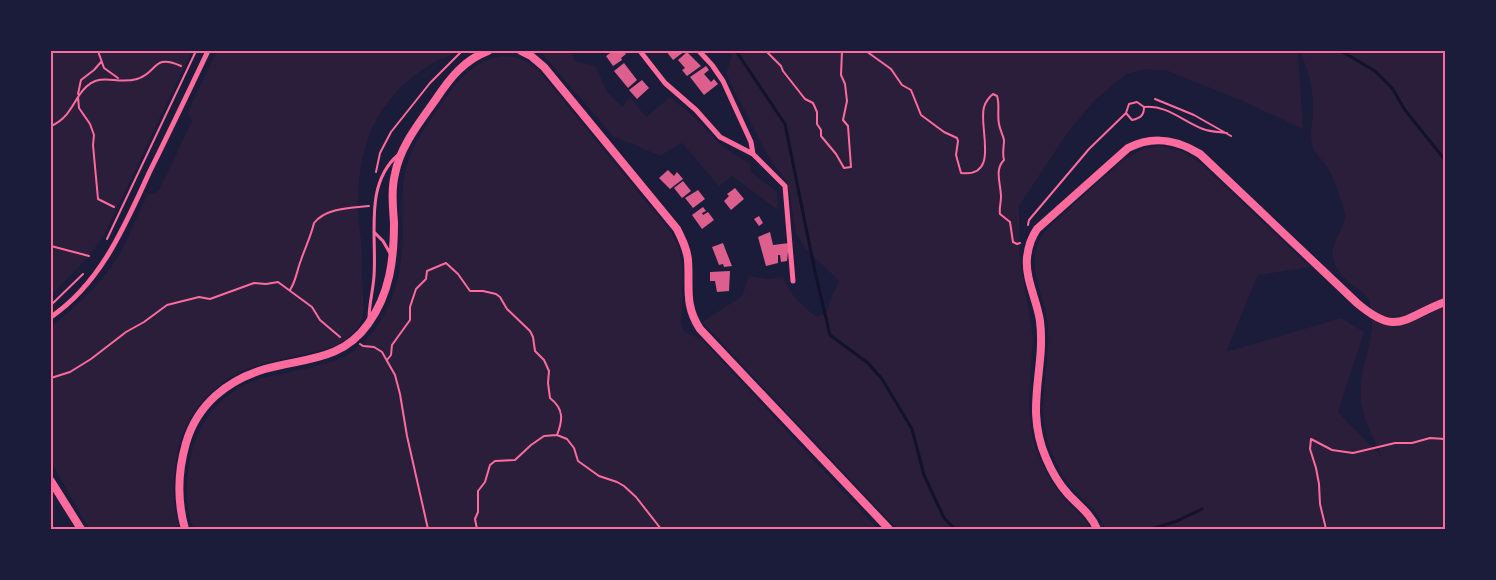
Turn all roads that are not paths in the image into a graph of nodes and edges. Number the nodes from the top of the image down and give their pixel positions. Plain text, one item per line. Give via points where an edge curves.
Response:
1 (208, 51) edge
2 (488, 51) edge
3 (521, 51) edge
4 (640, 51) edge
5 (699, 51) edge
6 (402, 151) junction
7 (753, 154) junction
8 (374, 232) junction
9 (392, 268) junction
10 (793, 282) dead end
11 (1445, 302) edge
12 (51, 317) edge
13 (369, 323) junction
14 (51, 481) edge
15 (80, 529) edge
16 (185, 529) edge
17 (889, 529) edge
18 (1096, 529) edge

1 - 12 street via 115,245 82,291
2 - 6 street via 465,64 452,77
3 - 17 street via 544,67 677,229 688,259 689,306 700,329
4 - 7 street via 665,83 720,137
5 - 7 street via 718,72
6 - 8 lane via 382,175 375,202
6 - 9 street via 393,187
7 - 10 street via 785,186
8 - 9 lane via 391,254
8 - 13 lane
9 - 13 street
11 - 18 street via 1404,322 1379,318 1357,303 1200,154 1164,139 1128,148 1037,229 1029,244 1027,259 1041,333 1035,406 1038,435 1059,483 1089,515
13 - 16 street via 341,350 245,376 210,401 189,433 181,464 180,500
14 - 15 street

